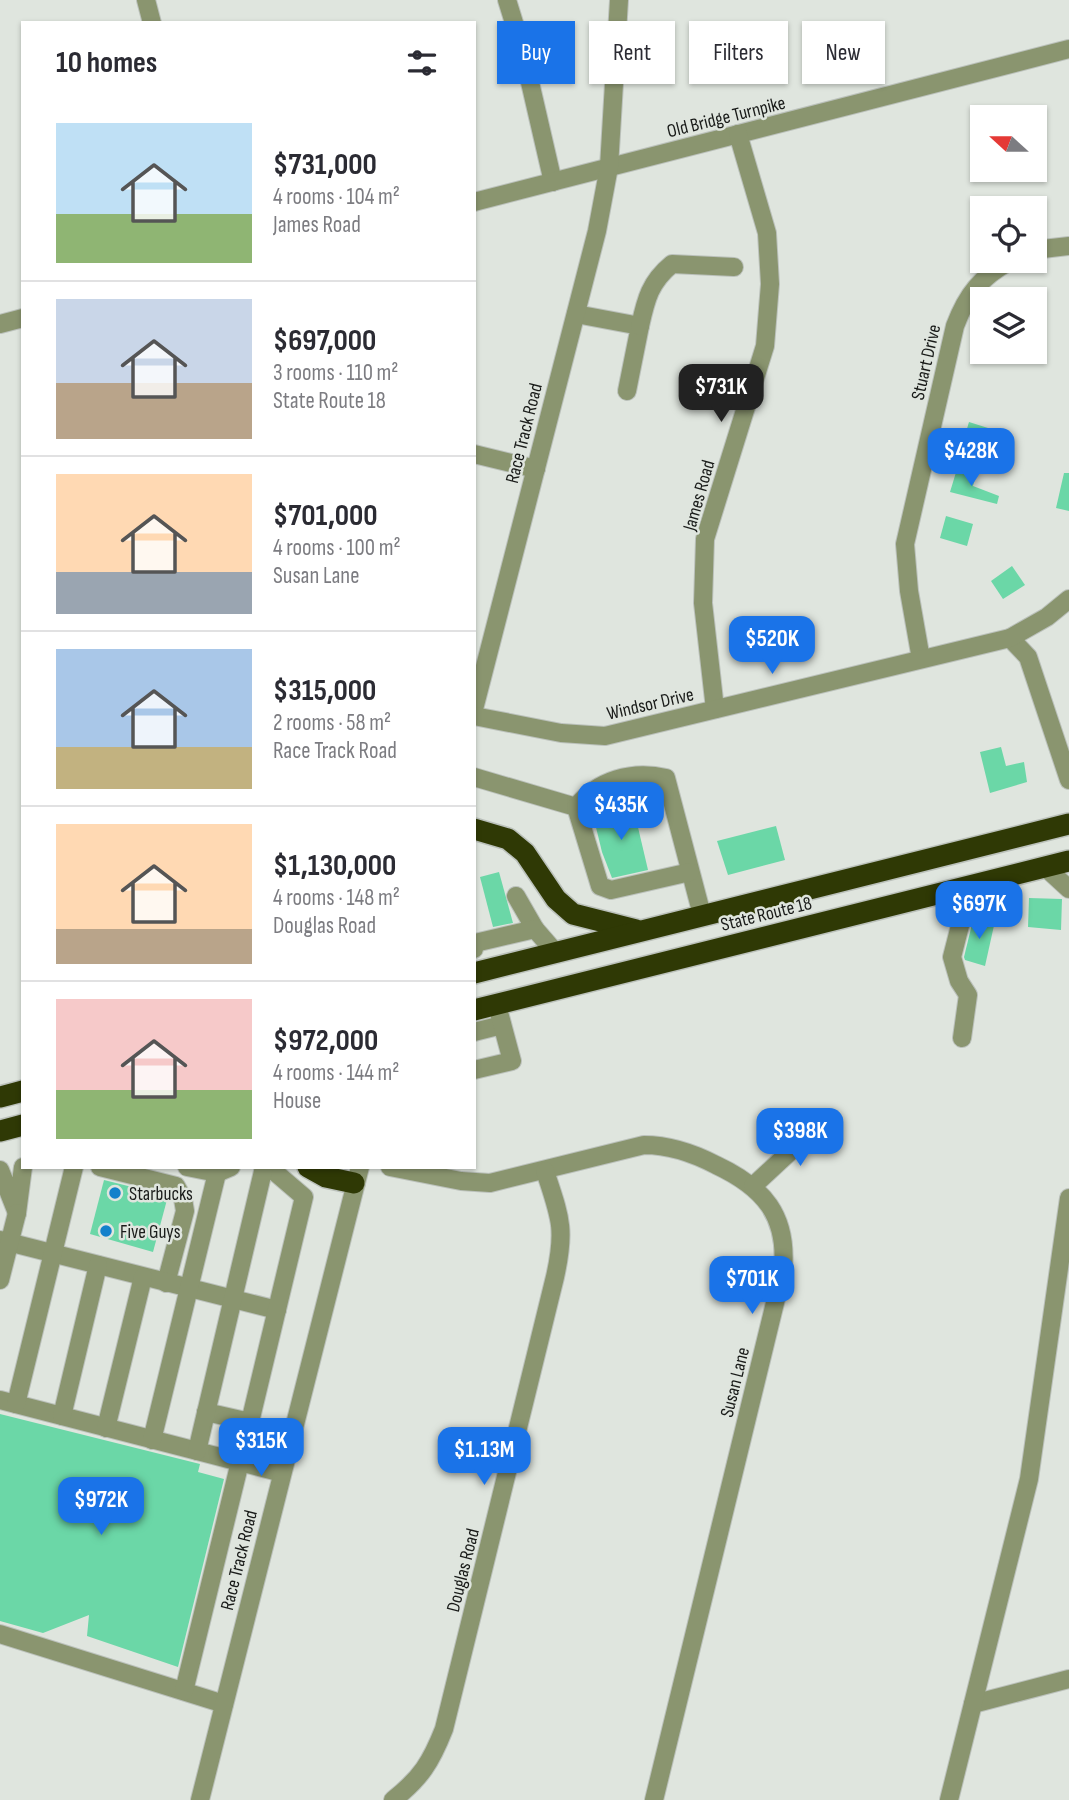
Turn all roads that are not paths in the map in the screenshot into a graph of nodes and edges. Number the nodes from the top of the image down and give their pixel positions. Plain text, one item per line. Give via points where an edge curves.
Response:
1 (146, 0) edge
2 (507, 0) edge
3 (619, 0) edge
4 (151, 21) edge
5 (1069, 49) edge
6 (738, 134) junction
7 (609, 167) junction
8 (553, 182) junction
9 (476, 197) edge
10 (1069, 246) edge
11 (1047, 249) edge
12 (734, 267) dead end
13 (991, 273) edge
14 (576, 314) junction
15 (21, 319) edge
16 (0, 324) edge
17 (640, 326) junction
18 (627, 391) dead end
19 (476, 454) edge
20 (536, 469) junction
21 (1069, 599) edge
22 (1010, 638) junction
23 (922, 659) junction
24 (476, 701) edge
25 (715, 709) junction
26 (476, 716) edge
27 (476, 779) edge
28 (1069, 780) edge
29 (576, 807) junction
30 (1069, 824) edge
31 (476, 831) edge
32 (1069, 861) edge
33 (1045, 867) junction
34 (690, 872) junction
35 (976, 884) junction
36 (1069, 889) edge
37 (516, 896) dead end
38 (702, 915) junction
39 (535, 929) junction
40 (638, 930) junction
41 (476, 942) edge
42 (555, 952) junction
43 (476, 972) edge
44 (476, 1010) edge
45 (500, 1015) junction
46 (476, 1031) edge
47 (962, 1038) dead end
48 (476, 1070) edge
49 (21, 1092) edge
50 (0, 1097) edge
51 (821, 1123) dead end
52 (21, 1126) edge
53 (0, 1131) edge
54 (23, 1169) edge
55 (74, 1169) edge
56 (108, 1169) edge
57 (266, 1169) edge
58 (269, 1169) edge
59 (312, 1169) edge
60 (400, 1169) edge
61 (0, 1170) edge
62 (224, 1170) edge
63 (545, 1171) junction
64 (357, 1175) edge
65 (753, 1186) junction
66 (1069, 1198) edge
67 (17, 1213) junction
68 (5, 1241) edge
69 (53, 1254) junction
70 (98, 1265) junction
71 (143, 1277) junction
72 (0, 1280) edge
73 (166, 1283) junction
74 (188, 1289) junction
75 (233, 1300) junction
76 (1062, 1307) edge
77 (277, 1310) junction
78 (8, 1402) edge
79 (206, 1412) junction
80 (62, 1416) junction
81 (106, 1427) junction
82 (152, 1440) junction
83 (197, 1451) junction
84 (240, 1462) junction
85 (282, 1473) junction
86 (0, 1634) edge
87 (1069, 1679) edge
88 (184, 1691) junction
89 (224, 1704) junction
90 (973, 1704) junction
91 (202, 1800) edge
92 (393, 1800) edge
93 (654, 1800) edge
94 (949, 1800) edge

1 - 4 street
2 - 8 street
3 - 7 street, Race Track Road
5 - 6 street, Old Bridge Turnpike
6 - 7 street, Old Bridge Turnpike
6 - 25 street, James Road via 767,233 770,284 765,346 705,539 703,603
7 - 8 street, Old Bridge Turnpike
7 - 14 street, Race Track Road
8 - 9 street, Old Bridge Turnpike
10 - 11 street
12 - 17 street via 672,264 649,289
13 - 23 street, Stuart Drive via 977,282 955,326 905,544
14 - 17 street
14 - 20 street, Race Track Road
15 - 16 street
17 - 18 street
19 - 20 street
20 - 24 street, Race Track Road
21 - 22 street, Windsor Drive
22 - 23 street, Windsor Drive
22 - 28 street via 1028,657
23 - 25 street, Windsor Drive
25 - 26 street, Windsor Drive via 605,736 561,733
27 - 29 street
29 - 34 street via 600,886 611,890
29 - 34 street via 589,791 614,779 666,778
30 - 38 highway, State Route 18
31 - 40 highway via 508,839 525,853 556,899 573,914
32 - 33 highway, State Route 18
33 - 35 highway, State Route 18
33 - 36 street
34 - 38 street
35 - 45 highway, State Route 18
35 - 47 street via 964,910 953,957 968,995
37 - 39 street
38 - 40 highway, State Route 18
39 - 41 street
39 - 42 street
40 - 42 highway, State Route 18
42 - 43 highway, State Route 18
44 - 45 highway, State Route 18
45 - 46 street
45 - 48 street via 512,1061
49 - 50 highway
51 - 65 street
52 - 53 highway
54 - 67 street
55 - 69 street
56 - 73 street via 176,1186 183,1199 185,1212
57 - 75 street
58 - 77 street via 304,1197
59 - 64 highway via 326,1177
60 - 63 street, Susan Lane via 491,1183
61 - 67 street
62 - 74 street
63 - 65 street, Susan Lane via 644,1145 666,1145 703,1158
63 - 92 street, Douglas Road via 562,1225 552,1290 444,1729 423,1773
64 - 85 street, Race Track Road
65 - 93 street, Susan Lane via 774,1214 785,1249 783,1270
66 - 76 street
67 - 68 street
68 - 69 street
68 - 72 street
69 - 70 street
69 - 78 street
70 - 71 street
70 - 80 street
71 - 73 street
71 - 81 street
73 - 74 street
74 - 75 street
74 - 82 street
75 - 77 street
75 - 79 street
76 - 90 street via 1029,1479
77 - 79 street via 250,1422
78 - 80 street
79 - 83 street
80 - 81 street
81 - 82 street
82 - 83 street
83 - 84 street
84 - 85 street
84 - 88 street
85 - 89 street, Race Track Road
86 - 88 street
87 - 90 street
88 - 89 street
89 - 91 street, Race Track Road
90 - 94 street

